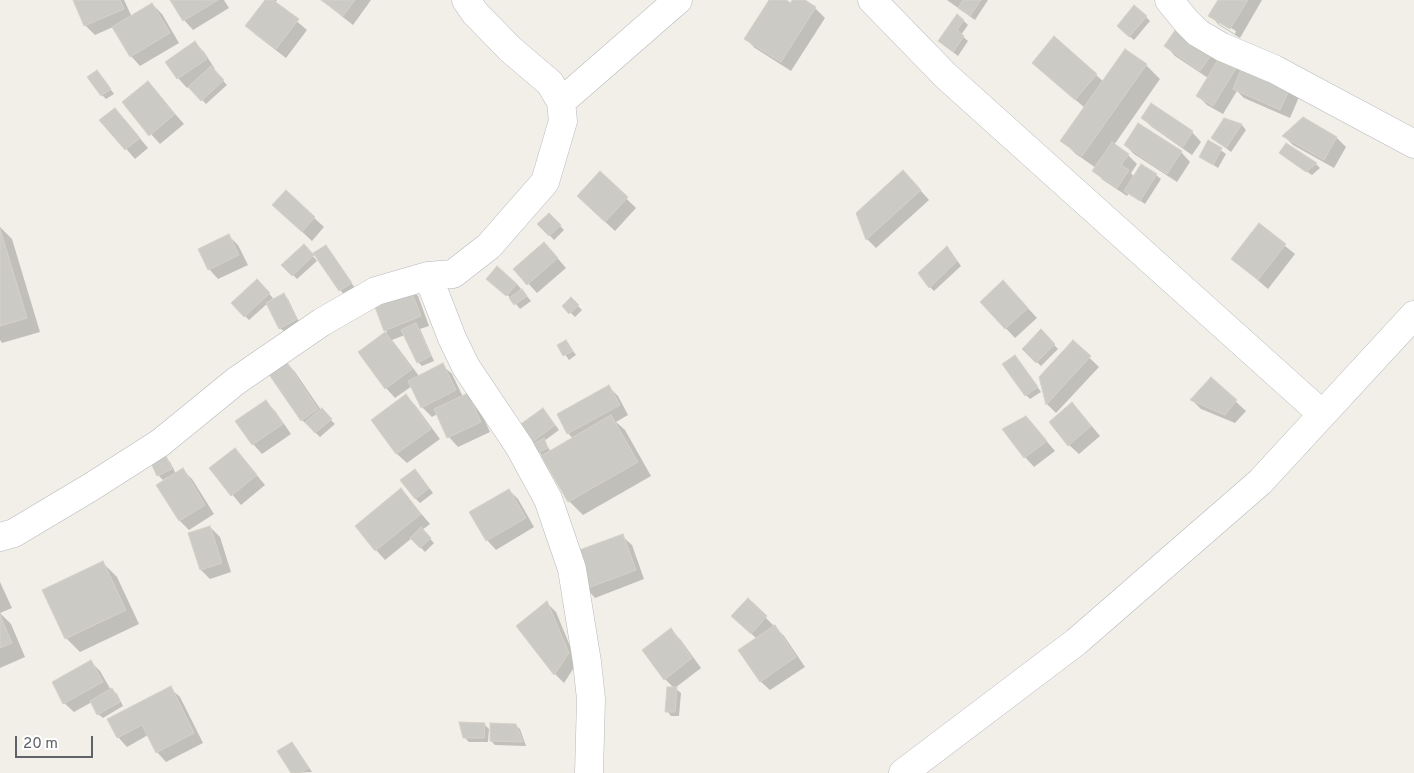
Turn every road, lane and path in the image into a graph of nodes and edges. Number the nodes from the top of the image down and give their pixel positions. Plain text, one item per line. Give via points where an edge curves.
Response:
1 (466, 0) edge
2 (678, 0) edge
3 (872, 0) edge
4 (1169, 0) edge
5 (561, 102) junction
6 (1414, 144) edge
7 (428, 276) junction
8 (1414, 315) edge
9 (1322, 414) junction
10 (0, 537) edge
11 (589, 773) edge
12 (903, 773) edge

1 - 5 street via 510,49 550,83
2 - 5 street
3 - 9 street via 946,76
4 - 6 street via 1192,27 1222,48 1274,69
5 - 7 street via 563,121 545,182 488,246 453,274
7 - 10 street via 376,291 322,322 236,381 160,443 91,488 14,533
7 - 11 street via 466,367 519,446 548,499 572,568 592,699
8 - 9 street
9 - 12 street via 1260,482 1076,642

